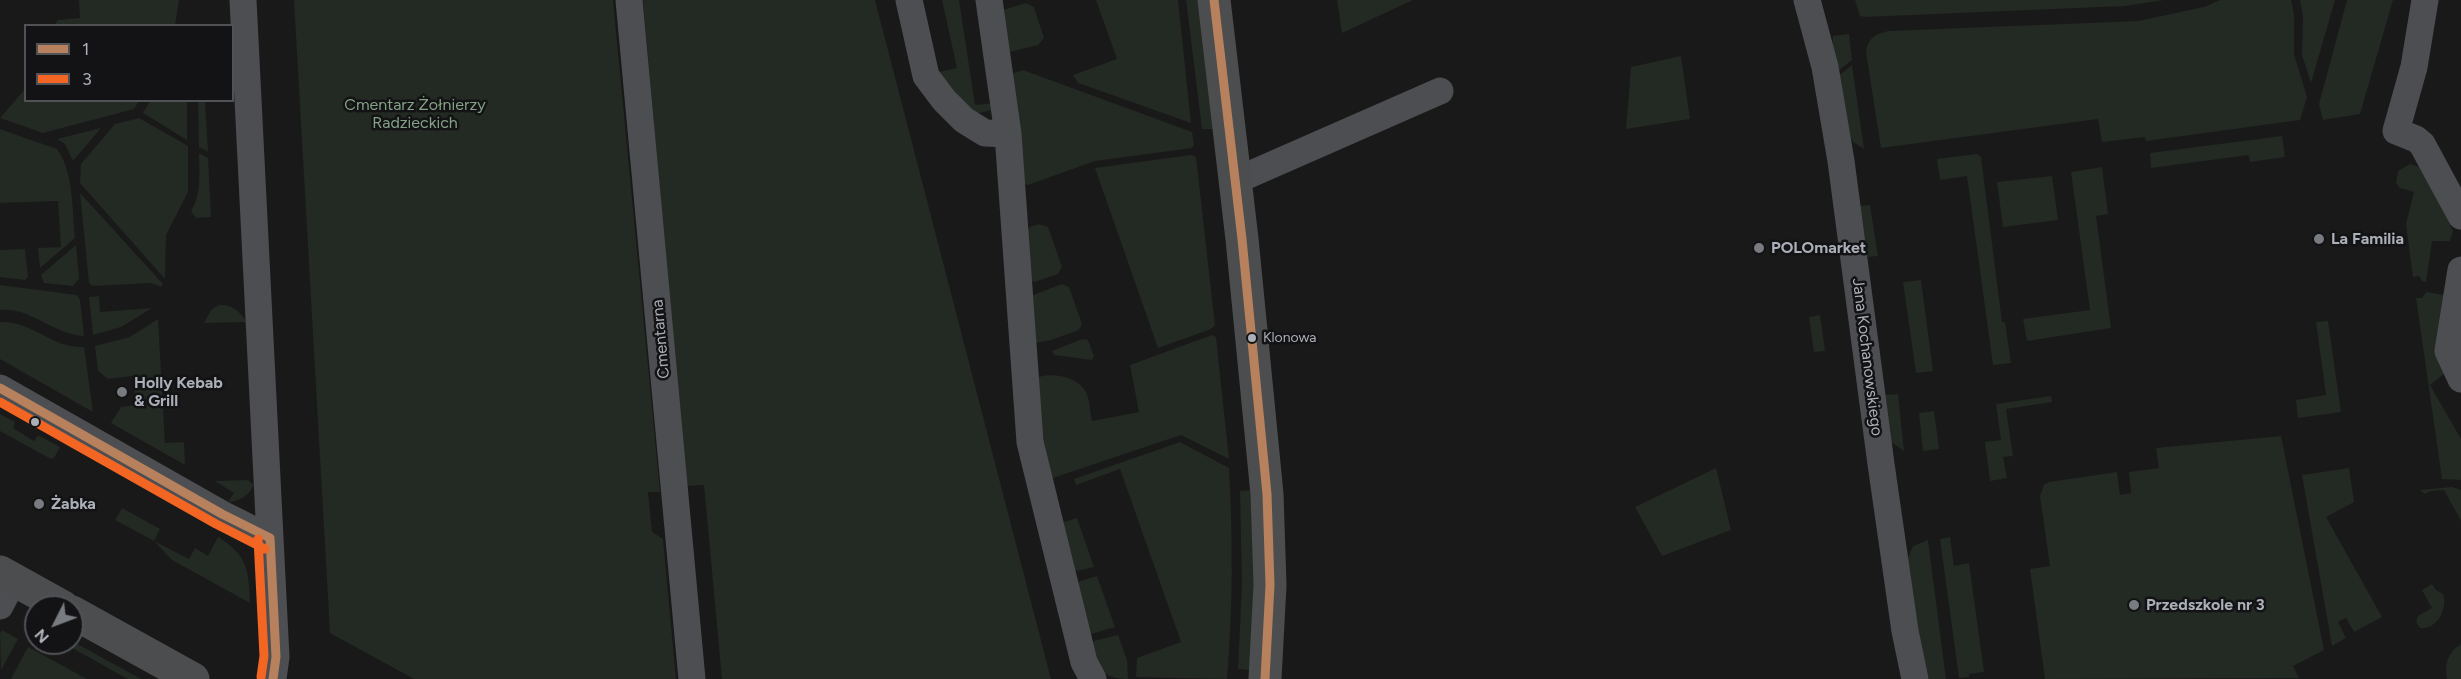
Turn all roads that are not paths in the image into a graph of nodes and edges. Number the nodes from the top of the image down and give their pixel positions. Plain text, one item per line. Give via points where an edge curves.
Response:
1 (243, 0) edge
2 (629, 0) edge
3 (909, 0) edge
4 (989, 0) edge
5 (1214, 0) edge
6 (1807, 0) edge
7 (2425, 0) edge
8 (1440, 91) dead end
9 (1008, 134) junction
10 (1235, 181) junction
11 (2461, 216) edge
12 (2461, 270) edge
13 (2461, 379) edge
14 (0, 388) edge
15 (270, 538) junction
16 (5, 586) edge
17 (30, 595) edge
18 (84, 619) edge
19 (193, 679) edge
20 (273, 679) edge
21 (692, 679) edge
22 (1093, 679) edge
23 (1265, 679) edge
24 (1916, 679) edge

1 - 15 street
2 - 21 street, Cmentarna
3 - 9 street via 926,76 964,120 985,133
4 - 9 street
5 - 10 street
6 - 24 street, Jana Kochanowskiego via 1825,67 1841,161 1905,631
7 - 11 street via 2414,67 2396,131 2422,144
8 - 10 street
9 - 22 street via 1030,442 1084,662
10 - 23 street via 1270,538
12 - 13 street via 2448,351
14 - 15 street
15 - 20 street via 276,657
16 - 17 street
18 - 19 street

